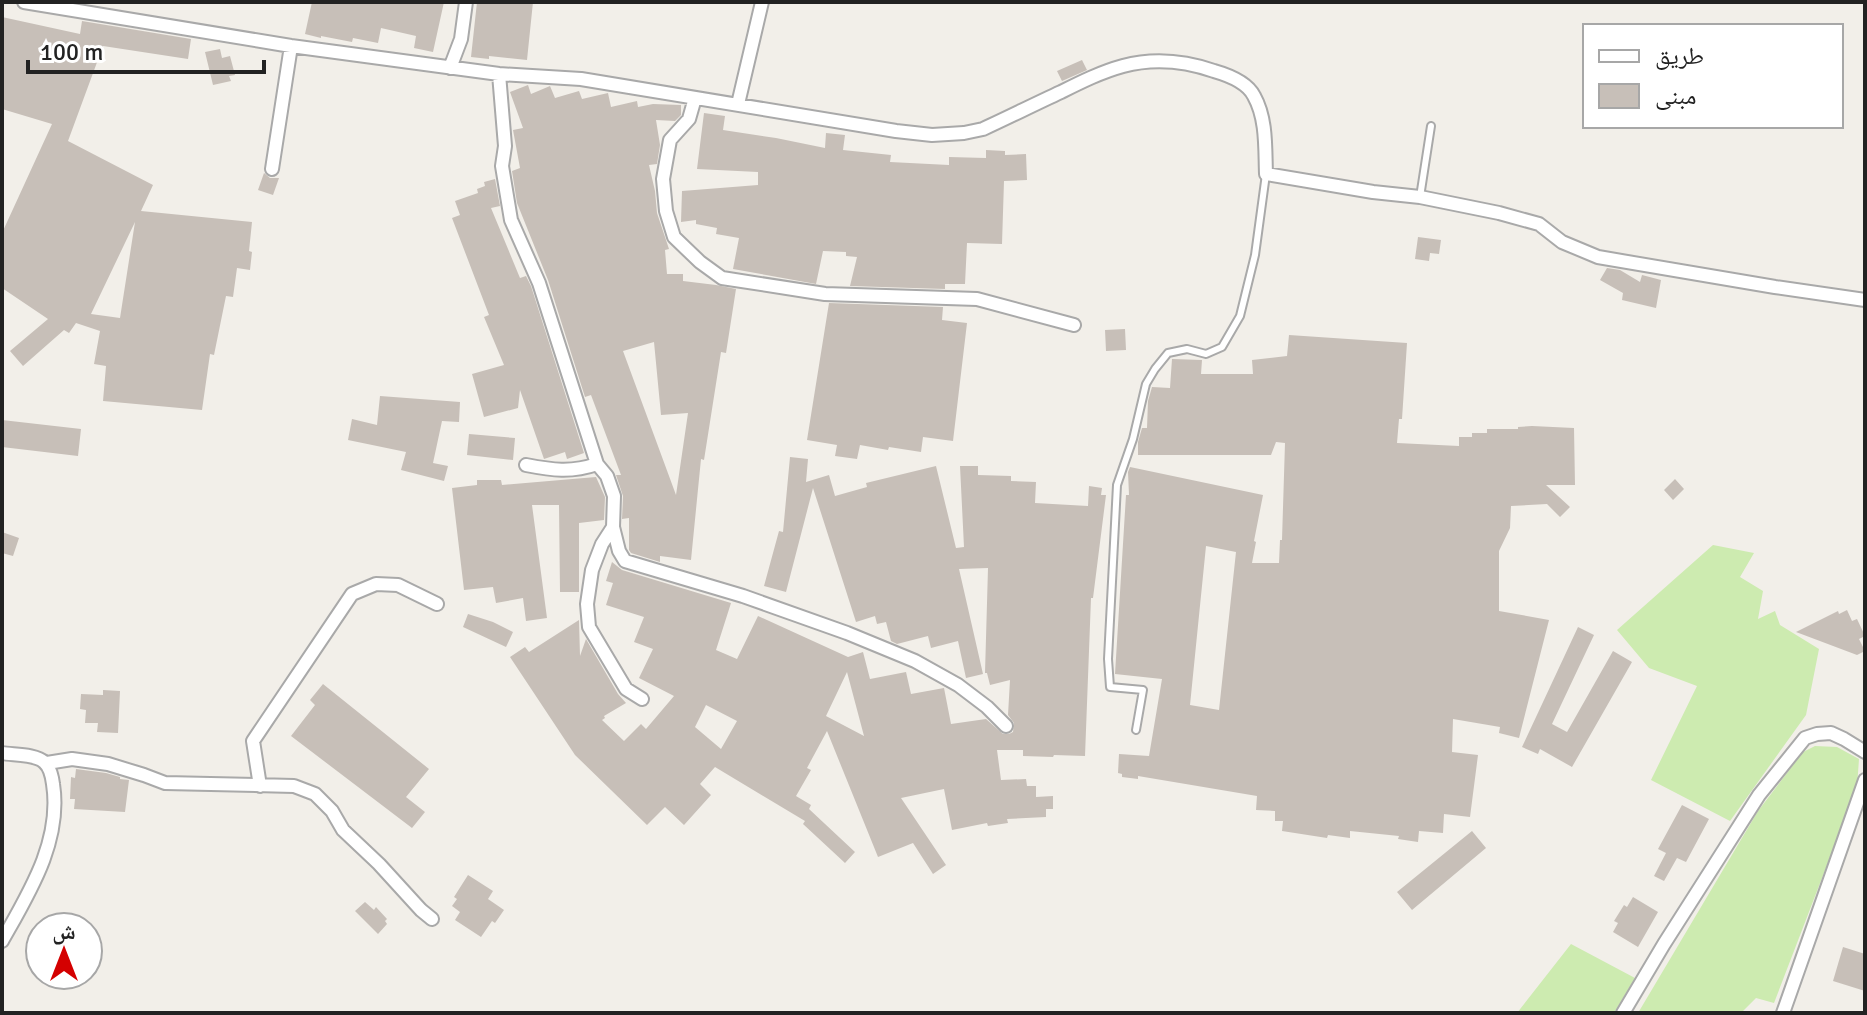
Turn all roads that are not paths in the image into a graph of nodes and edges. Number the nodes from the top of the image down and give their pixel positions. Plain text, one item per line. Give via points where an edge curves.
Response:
1 (24, 2) edge
2 (466, 2) edge
3 (762, 2) edge
4 (291, 46) junction
5 (450, 68) junction
6 (499, 74) junction
7 (695, 98) junction
8 (738, 104) junction
9 (1431, 126) dead end
10 (272, 169) dead end
11 (1266, 174) junction
12 (1420, 197) junction
13 (1865, 300) edge
14 (1074, 325) dead end
15 (597, 464) junction
16 (526, 465) dead end
17 (613, 527) junction
18 (437, 604) dead end
19 (642, 699) dead end
20 (1006, 726) dead end
21 (1136, 730) dead end
22 (1865, 752) edge
23 (2, 753) edge
24 (47, 763) junction
25 (1865, 780) edge
26 (260, 786) junction
27 (432, 919) dead end
28 (2, 941) edge
29 (1623, 1013) edge
30 (1783, 1013) edge

1 - 4 street
2 - 5 street
3 - 8 street
4 - 5 street
4 - 10 street
5 - 6 street
6 - 7 street via 581,79
6 - 15 street via 502,166 511,220 539,283
7 - 8 street
7 - 14 street via 689,119 670,140 663,179 666,211 674,237 722,278 825,294 977,299
8 - 11 street via 896,131 964,133 1124,65 1174,61 1232,77 1254,94
9 - 12 lane
11 - 12 street
11 - 21 lane via 1240,316 1222,347 1206,354 1187,349 1168,353 1155,369 1117,485 1110,687 1143,690
12 - 13 street via 1539,224 1562,242 1598,257
15 - 16 street via 579,470
15 - 17 street via 614,496
17 - 19 street via 592,570 589,627 626,689
17 - 20 street via 625,561 743,596 915,661 958,685
18 - 26 street via 398,585 376,584 352,594 253,741
22 - 29 street via 1831,733 1805,738 1759,795
23 - 24 street
24 - 26 street via 72,759 108,764 165,783
24 - 28 street via 55,794 51,836
25 - 30 street
26 - 27 street via 294,786 315,794 343,830

